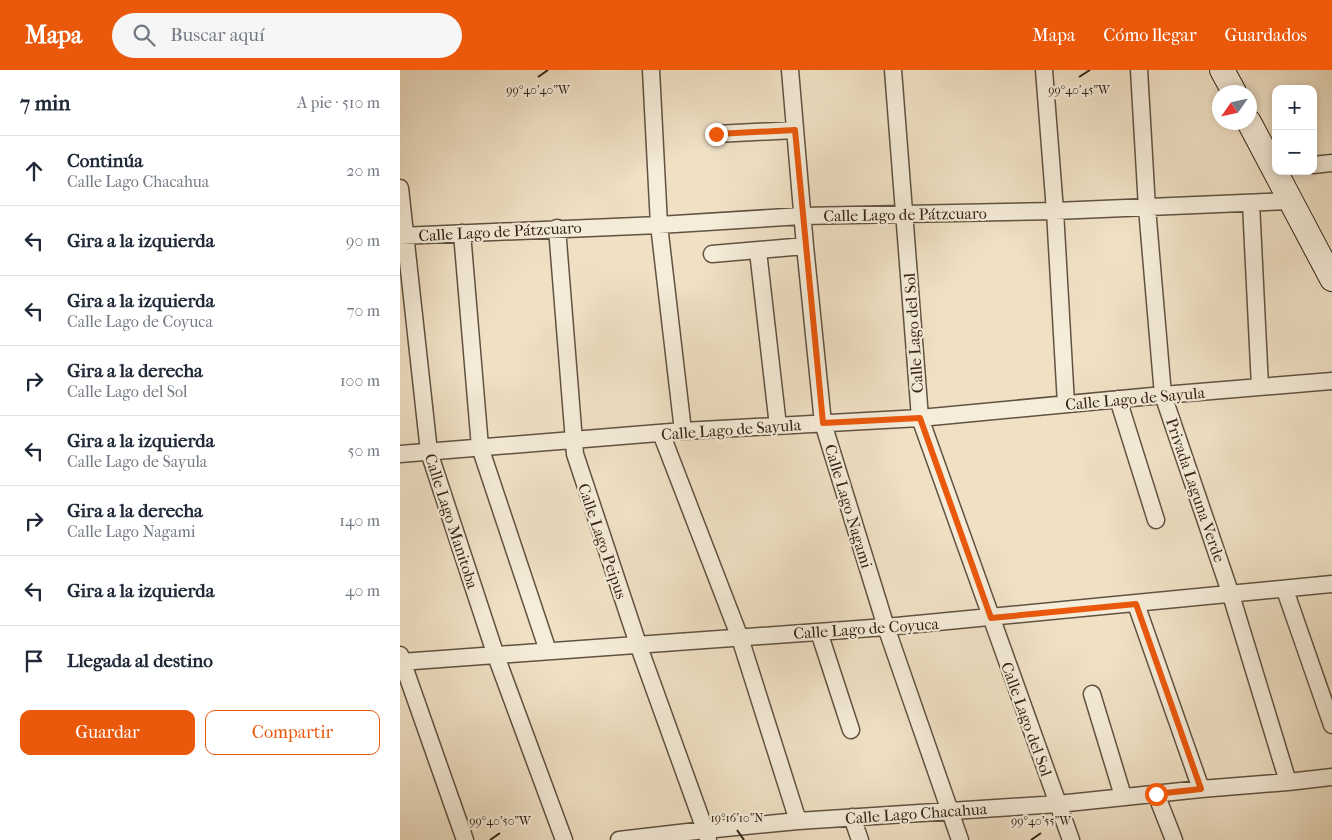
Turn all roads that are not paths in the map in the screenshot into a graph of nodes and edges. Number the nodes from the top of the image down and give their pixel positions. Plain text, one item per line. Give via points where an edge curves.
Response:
1 (651, 70) edge
2 (790, 70) edge
3 (894, 70) edge
4 (1044, 70) edge
5 (1139, 70) edge
6 (1222, 70) edge
7 (1230, 85) edge
8 (795, 130) junction
9 (1254, 130) edge
10 (716, 134) dead end
11 (1272, 163) edge
12 (1332, 163) edge
13 (1317, 165) edge
14 (1278, 175) edge
15 (400, 188) edge
16 (1290, 201) junction
17 (1251, 203) junction
18 (1147, 208) junction
19 (1055, 211) junction
20 (904, 214) junction
21 (802, 216) junction
22 (659, 225) junction
23 (557, 228) junction
24 (462, 233) junction
25 (402, 236) edge
26 (805, 246) junction
27 (758, 251) junction
28 (712, 254) dead end
29 (1332, 279) edge
30 (1332, 381) edge
31 (1260, 387) junction
32 (1163, 395) junction
33 (1118, 399) junction
34 (1066, 404) junction
35 (920, 418) junction
36 (823, 423) junction
37 (778, 426) junction
38 (683, 431) junction
39 (661, 433) junction
40 (574, 440) junction
41 (480, 447) junction
42 (429, 452) junction
43 (400, 454) edge
44 (1156, 520) dead end
45 (1332, 584) edge
46 (1285, 590) junction
47 (1231, 595) junction
48 (1136, 604) junction
49 (991, 618) junction
50 (886, 627) junction
51 (820, 632) junction
52 (740, 638) junction
53 (638, 644) junction
54 (548, 651) junction
55 (496, 656) junction
56 (401, 660) edge
57 (1092, 694) dead end
58 (1332, 725) edge
59 (850, 730) dead end
60 (1332, 777) edge
61 (1288, 782) junction
62 (1201, 789) junction
63 (1156, 794) junction
64 (1123, 796) junction
65 (1058, 804) junction
66 (950, 811) junction
67 (852, 817) junction
68 (798, 821) junction
69 (706, 835) edge
70 (465, 840) edge
71 (564, 840) edge
72 (619, 840) edge
73 (860, 840) edge
74 (960, 840) edge
75 (1071, 840) edge
76 (1174, 840) edge

1 - 22 street
2 - 8 street, Calle Lago Nagami
3 - 20 street, Calle Lago del Sol
4 - 19 street
5 - 18 street, Privada Laguna Verde
6 - 7 main road
8 - 10 street
8 - 21 street, Calle Lago Nagami
9 - 11 main road
12 - 13 street
14 - 16 main road
15 - 25 street, Calle Lago Manitoba
16 - 17 street, Calle Lago de Pátzcuaro
16 - 29 main road
17 - 18 street, Calle Lago de Pátzcuaro
17 - 31 street
18 - 19 street, Calle Lago de Pátzcuaro
18 - 32 street, Privada Laguna Verde
19 - 20 street, Calle Lago de Pátzcuaro
19 - 34 street
20 - 21 street, Calle Lago de Pátzcuaro
20 - 35 street, Calle Lago del Sol
21 - 22 street, Calle Lago de Pátzcuaro
21 - 26 street, Calle Lago Nagami
22 - 23 street, Calle Lago de Pátzcuaro
22 - 38 street
23 - 24 street, Calle Lago de Pátzcuaro
23 - 40 street, Calle Lago Peipus
24 - 25 street, Calle Lago de Pátzcuaro
24 - 41 street
25 - 42 street, Calle Lago Manitoba
26 - 27 street
26 - 36 street, Calle Lago Nagami
27 - 28 street
27 - 37 street
30 - 31 street, Calle Lago de Sayula
31 - 32 street, Calle Lago de Sayula
32 - 33 street, Calle Lago de Sayula
32 - 47 street, Privada Laguna Verde
33 - 34 street, Calle Lago de Sayula
33 - 44 street
34 - 35 street, Calle Lago de Sayula
35 - 36 street, Calle Lago de Sayula
35 - 49 street, Calle Lago del Sol
36 - 37 street, Calle Lago de Sayula
36 - 50 street, Calle Lago Nagami
37 - 38 street, Calle Lago de Sayula
38 - 39 street, Calle Lago de Sayula
39 - 40 street, Calle Lago de Sayula
39 - 52 street
40 - 41 street, Calle Lago de Sayula
40 - 53 street, Calle Lago Peipus via 575,454
41 - 42 street, Calle Lago de Sayula
41 - 54 street
42 - 43 street, Calle Lago de Sayula
42 - 55 street, Calle Lago Manitoba
45 - 46 street, Calle Lago de Coyuca
46 - 47 street, Calle Lago de Coyuca
46 - 58 street
47 - 48 street, Calle Lago de Coyuca
47 - 61 street, Privada Laguna Verde
48 - 49 street, Calle Lago de Coyuca
48 - 62 street
49 - 50 street, Calle Lago de Coyuca
49 - 65 street, Calle Lago del Sol
50 - 51 street, Calle Lago de Coyuca
50 - 66 street, Calle Lago Nagami
51 - 52 street, Calle Lago de Coyuca
51 - 59 street
52 - 53 street, Calle Lago de Coyuca
52 - 68 street
53 - 54 street, Calle Lago de Coyuca
53 - 69 street, Calle Lago Peipus
54 - 55 street, Calle Lago de Coyuca
55 - 56 street, Calle Lago de Coyuca
55 - 71 street, Calle Lago Manitoba
56 - 70 street
57 - 64 street
60 - 61 street, Calle Lago Chacahua
61 - 62 street, Calle Lago Chacahua
62 - 63 street, Calle Lago Chacahua
63 - 64 street, Calle Lago Chacahua
63 - 76 street
64 - 65 street, Calle Lago Chacahua
65 - 66 street, Calle Lago Chacahua
65 - 75 street, Calle Lago del Sol
66 - 67 street, Calle Lago Chacahua
66 - 74 street, Calle Lago Nagami
67 - 68 street, Calle Lago Chacahua
67 - 73 street
68 - 69 street, Calle Lago Chacahua
69 - 72 street, Calle Lago Chacahua

